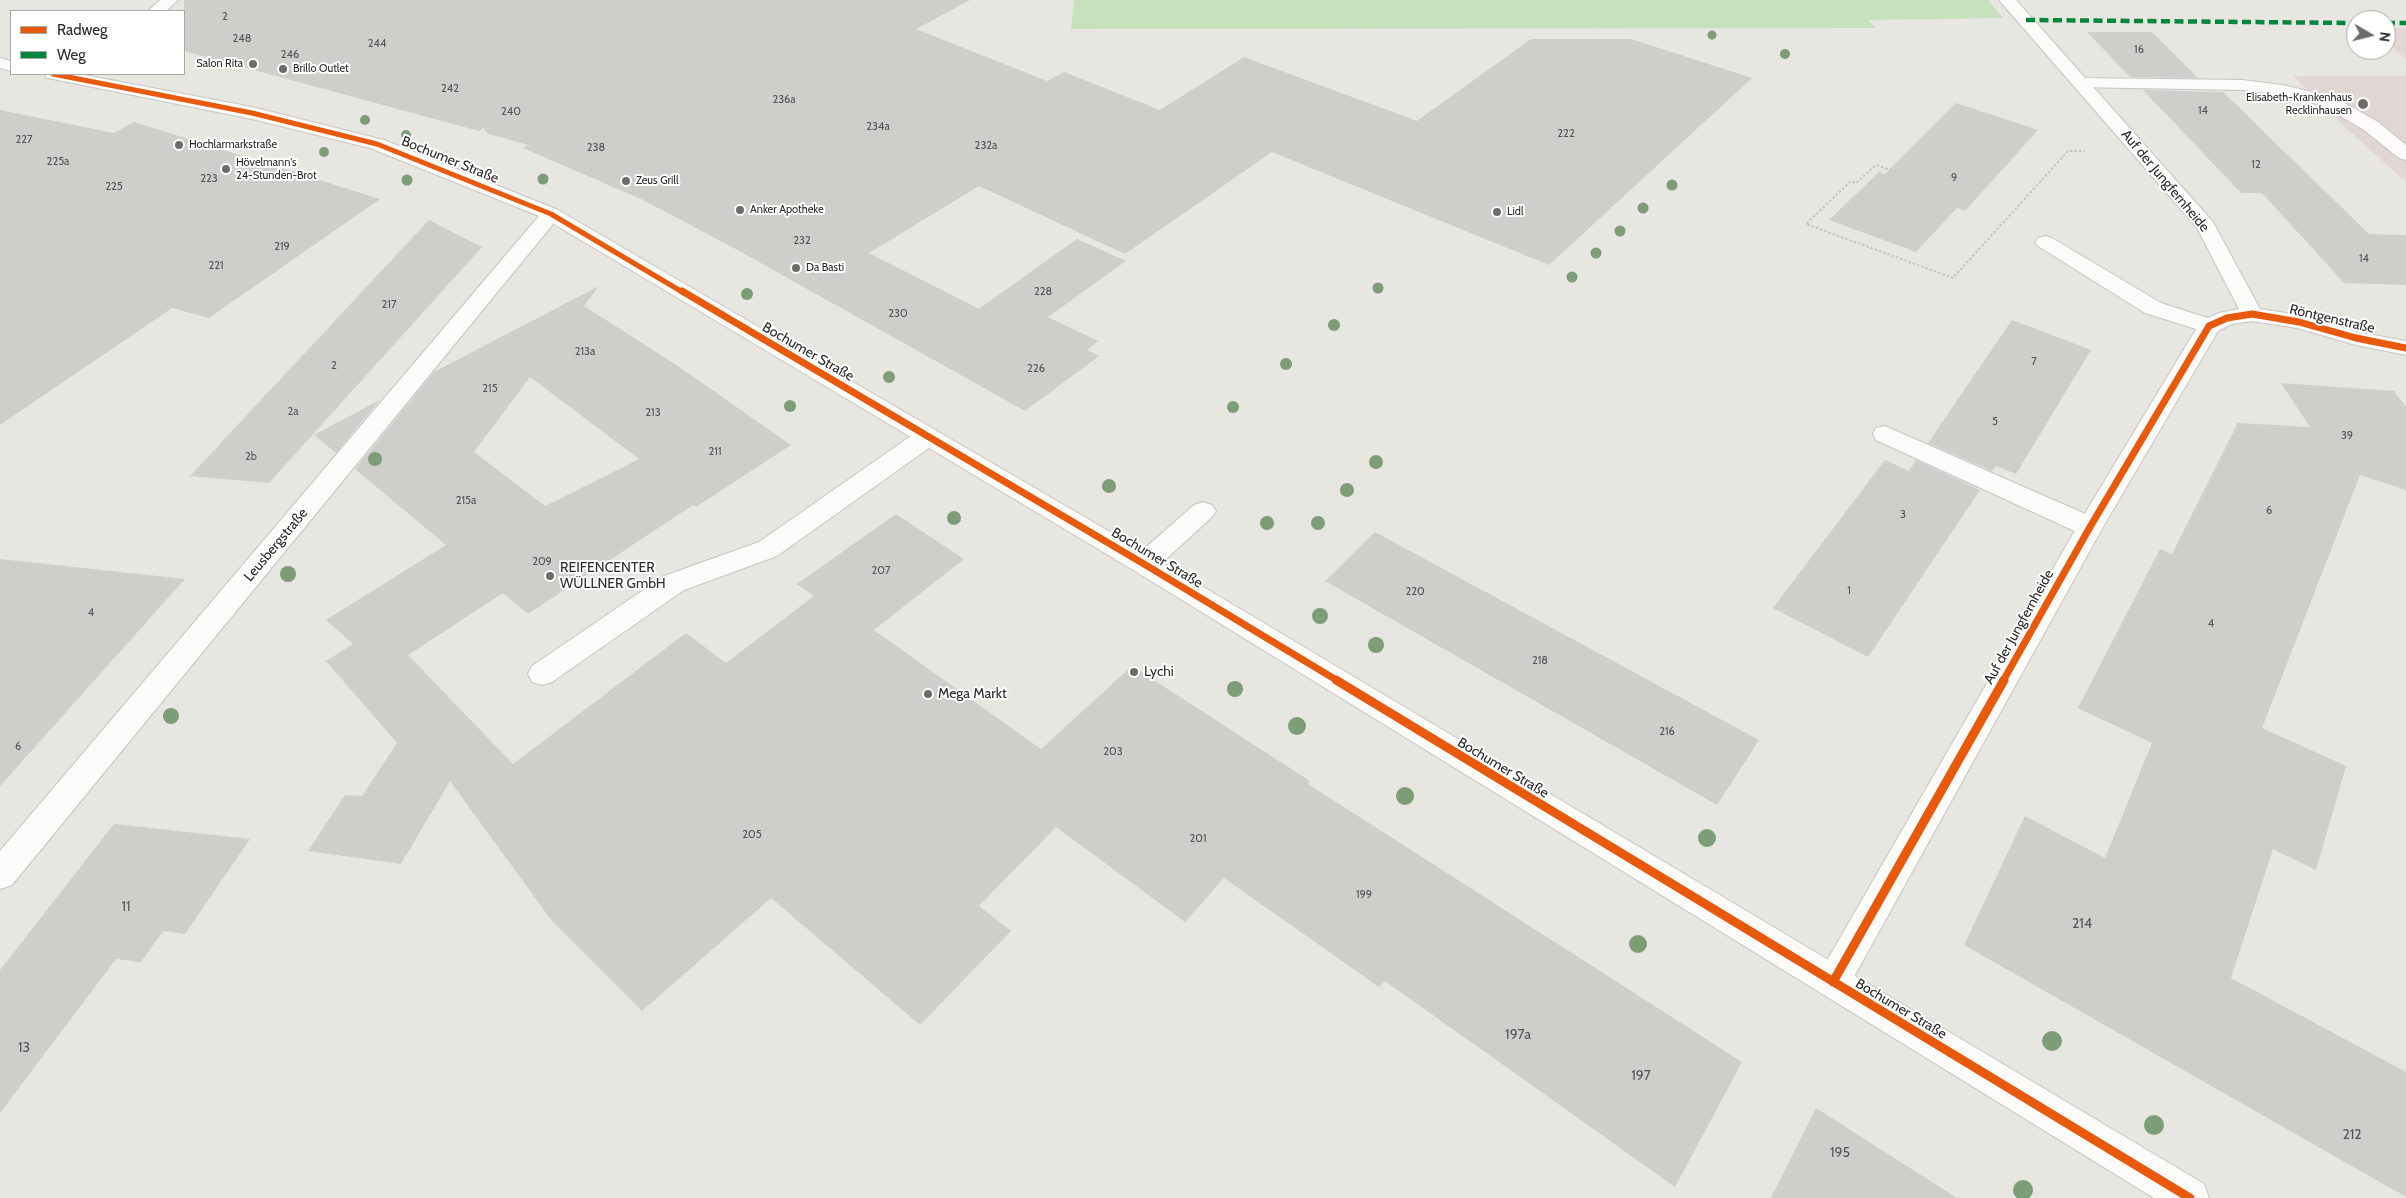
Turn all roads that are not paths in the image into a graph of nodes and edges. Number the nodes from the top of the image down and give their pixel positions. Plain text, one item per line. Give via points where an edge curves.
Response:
1 (170, 0) edge
2 (2007, 0) edge
3 (157, 10) edge
4 (65, 75) edge
5 (2081, 83) junction
6 (2406, 154) edge
7 (551, 214) junction
8 (2045, 242) dead end
9 (2252, 314) junction
10 (2209, 326) junction
11 (2406, 348) edge
12 (1885, 434) dead end
13 (927, 436) junction
14 (1203, 511) dead end
15 (2090, 527) junction
16 (1144, 564) junction
17 (542, 674) dead end
18 (0, 875) edge
19 (1833, 982) junction
20 (2190, 1198) edge

1 - 3 street
2 - 5 street, Auf der Jungfernheide
4 - 7 street, Bochumer Straße via 252,113 377,144
5 - 6 street via 2243,84 2282,90 2328,101 2371,126
5 - 9 street, Auf der Jungfernheide via 2206,226
7 - 13 street, Bochumer Straße
7 - 18 street, Leusbergstraße
8 - 10 street via 2153,308
9 - 10 street via 2227,318
9 - 11 street, Röntgenstraße
10 - 15 street, Auf der Jungfernheide
12 - 15 street
13 - 16 street, Bochumer Straße
13 - 17 street via 768,549 674,583
14 - 16 street
15 - 19 street, Auf der Jungfernheide
16 - 19 street, Bochumer Straße
19 - 20 street, Bochumer Straße

